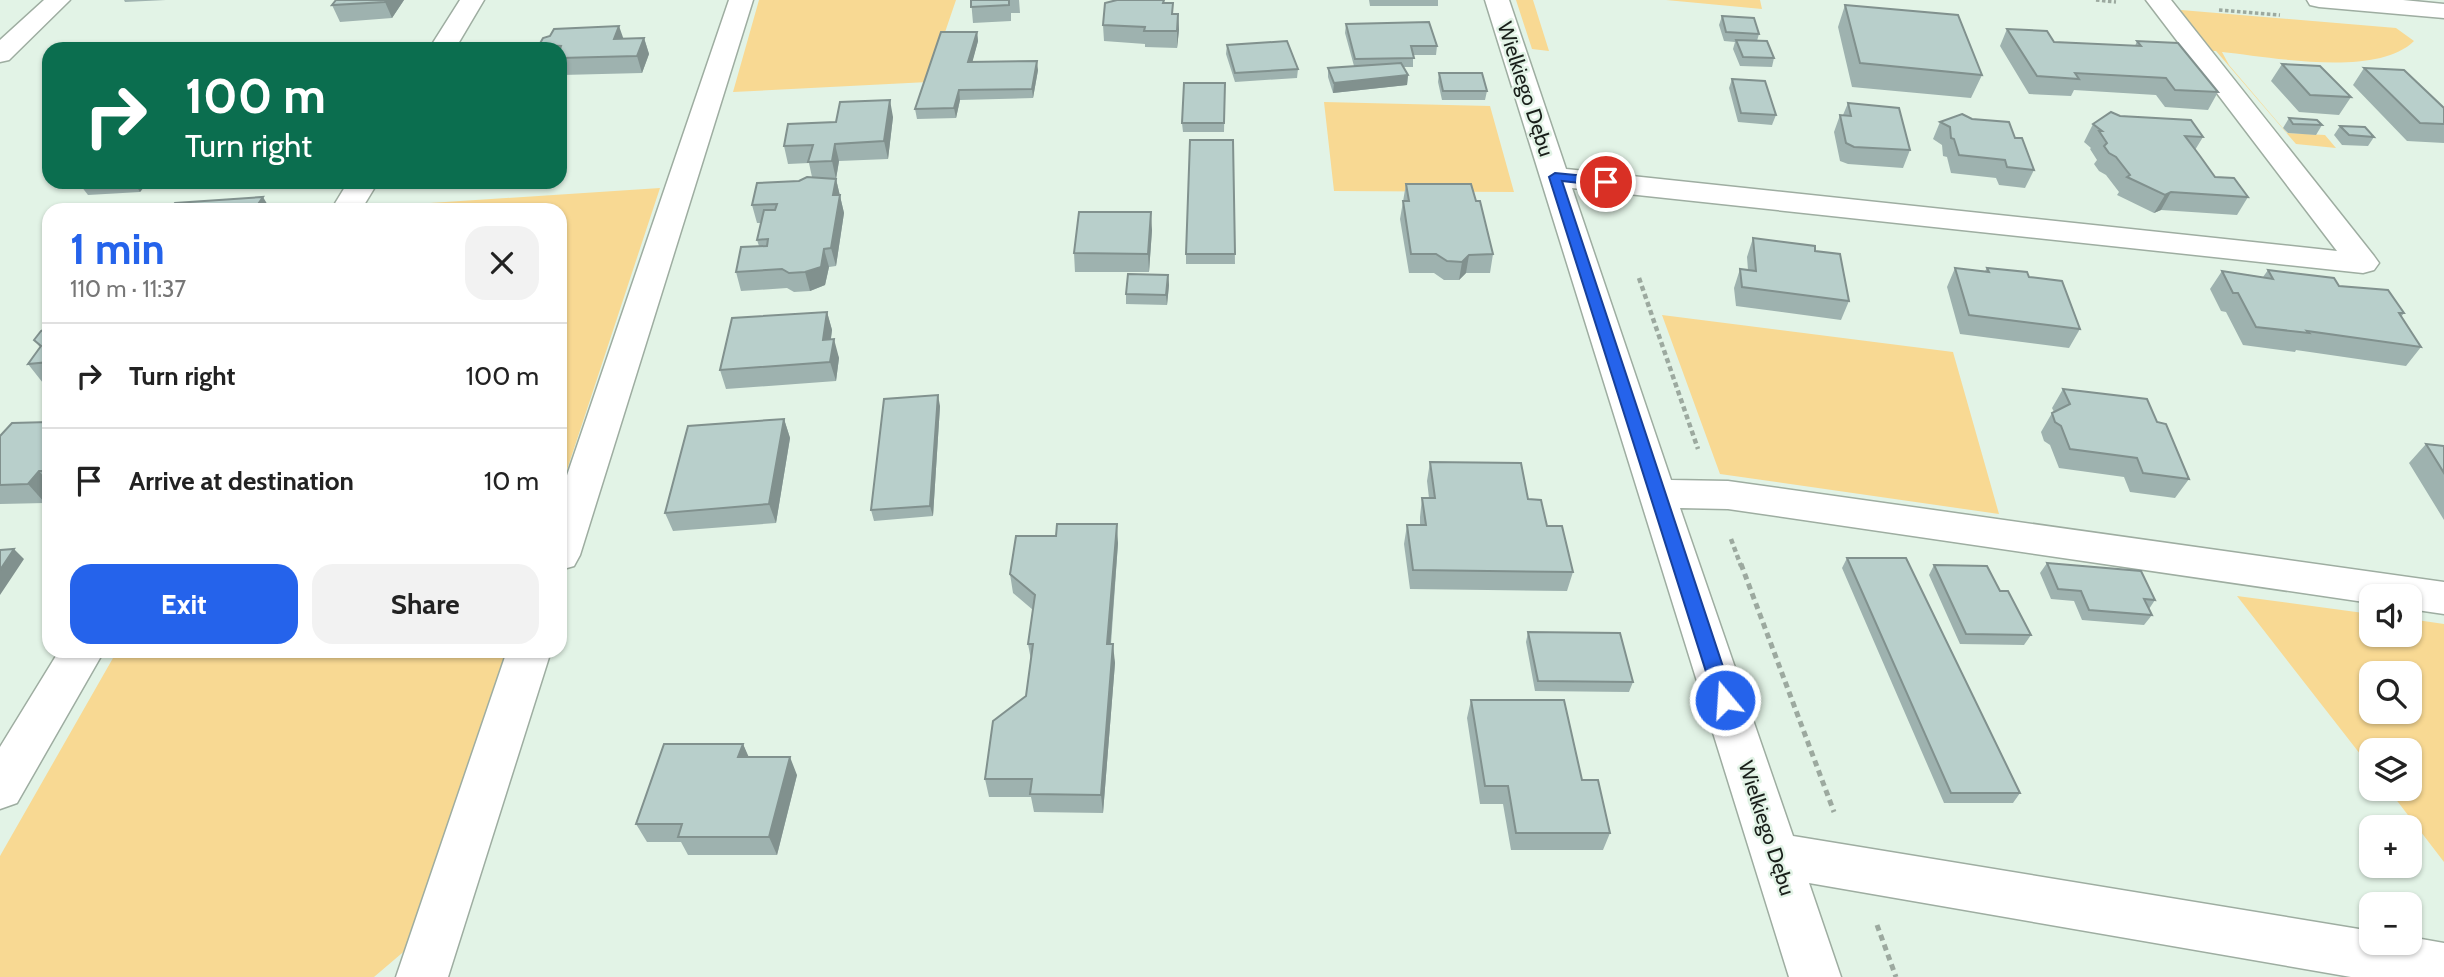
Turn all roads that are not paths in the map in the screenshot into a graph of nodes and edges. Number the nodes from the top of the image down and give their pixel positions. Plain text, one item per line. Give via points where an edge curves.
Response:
1 (58, 0) edge
2 (472, 0) edge
3 (741, 0) edge
4 (1497, 0) edge
5 (2158, 0) edge
6 (2319, 0) edge
7 (2444, 11) edge
8 (446, 42) edge
9 (0, 54) edge
10 (1555, 177) junction
11 (1656, 494) junction
12 (567, 534) edge
13 (2444, 598) edge
14 (78, 658) edge
15 (527, 658) edge
16 (0, 789) edge
17 (1776, 855) junction
18 (2444, 968) edge
19 (422, 977) edge
20 (1815, 977) edge

1 - 9 street
2 - 8 street
3 - 12 street
4 - 10 street, Wielkiego Dębu
5 - 10 street via 2363,263
6 - 7 street
10 - 11 street, Wielkiego Dębu
11 - 13 street via 1728,495
11 - 17 street, Wielkiego Dębu
14 - 16 street
15 - 19 street
17 - 18 street
17 - 20 street, Wielkiego Dębu

